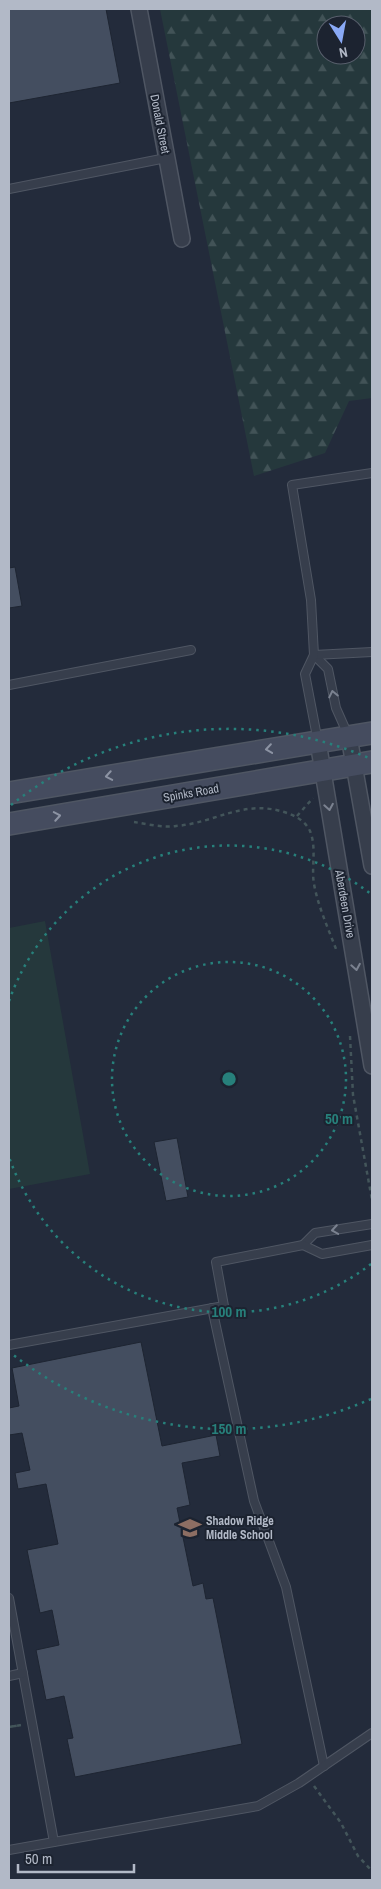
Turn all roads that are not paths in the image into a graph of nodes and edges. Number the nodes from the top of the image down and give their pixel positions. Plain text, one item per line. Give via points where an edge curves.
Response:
1 (139, 9) edge
2 (166, 158) junction
3 (9, 189) edge
4 (182, 239) dead end
5 (372, 473) edge
6 (191, 650) dead end
7 (372, 652) edge
8 (314, 655) junction
9 (9, 685) edge
10 (372, 733) edge
11 (349, 737) junction
12 (318, 742) junction
13 (363, 764) edge
14 (323, 771) junction
15 (9, 793) edge
16 (9, 824) edge
17 (372, 866) edge
18 (372, 1066) edge
19 (372, 1224) edge
20 (303, 1245) junction
21 (372, 1245) edge
22 (212, 1308) junction
23 (9, 1346) edge
24 (9, 1598) edge
25 (23, 1673) junction
26 (9, 1676) edge
27 (372, 1732) edge
28 (324, 1766) junction
29 (54, 1842) junction
30 (9, 1850) edge

1 - 2 street, Donald Street
2 - 3 lane
2 - 4 street, Donald Street
5 - 8 lane via 292,485 311,600
6 - 9 lane
7 - 8 lane
11 -> 8 lane via 336,708 328,668
8 - 12 lane via 305,674
10 - 11 main road
11 - 12 main road
11 - 13 street
12 - 14 street, Aberdeen Drive
12 -> 15 main road
13 - 14 main road, Spinks Road
13 - 17 street
16 -> 14 main road, Spinks Road
14 -> 18 street, Aberdeen Drive
19 -> 20 lane via 315,1233
20 - 21 lane via 322,1254
20 - 22 lane via 216,1262 224,1306
22 - 23 lane
22 - 28 lane via 254,1501 286,1587
24 - 25 lane
25 - 26 lane
25 - 29 lane
27 - 28 lane
28 - 29 lane via 258,1806
29 - 30 lane

